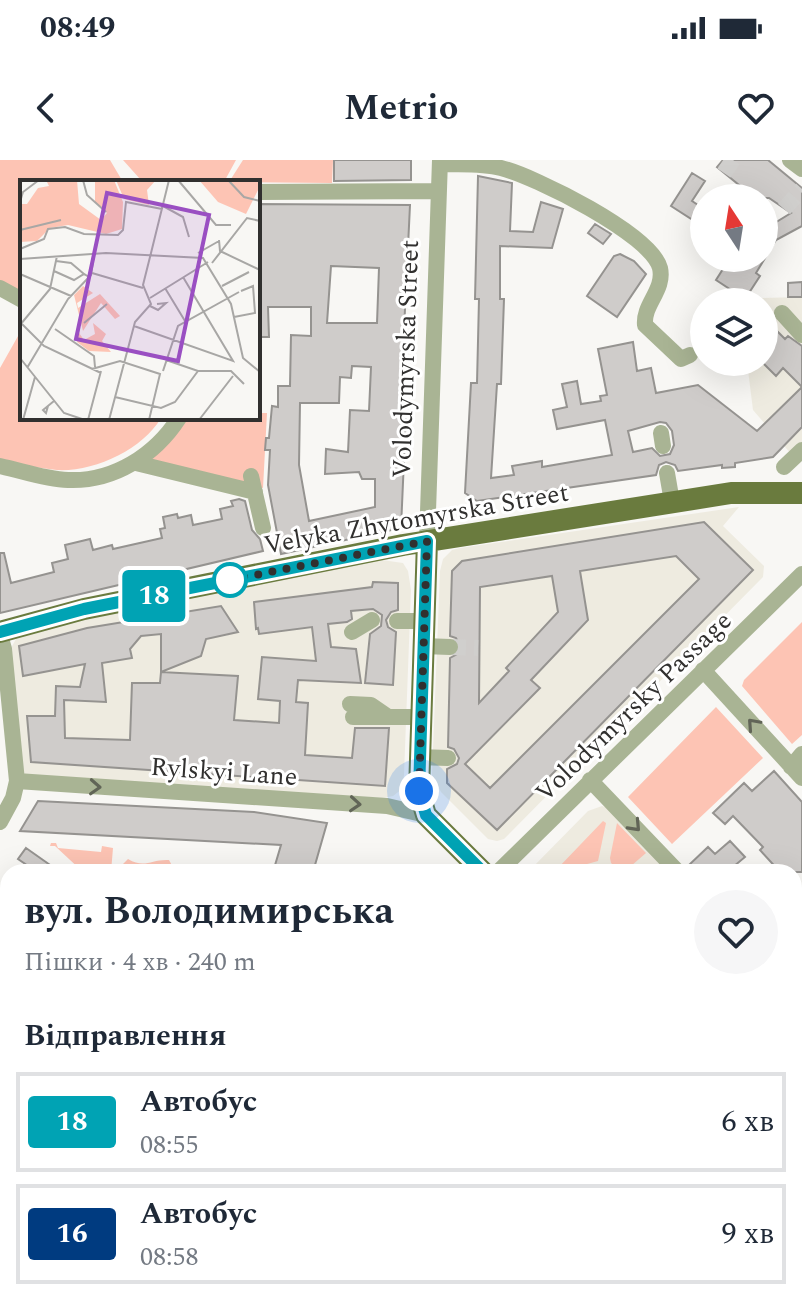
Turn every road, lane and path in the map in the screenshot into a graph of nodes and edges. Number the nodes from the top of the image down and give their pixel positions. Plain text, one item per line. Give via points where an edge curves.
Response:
1 (790, 160) edge
2 (440, 162) edge
3 (802, 169) edge
4 (439, 191) junction
5 (260, 192) edge
6 (0, 288) edge
7 (20, 299) edge
8 (782, 313) dead end
9 (802, 335) edge
10 (690, 355) dead end
11 (177, 420) edge
12 (802, 450) edge
13 (136, 463) junction
14 (0, 466) edge
15 (784, 467) dead end
16 (667, 473) dead end
17 (801, 494) edge
18 (672, 502) junction
19 (263, 528) dead end
20 (427, 541) junction
21 (801, 576) edge
22 (372, 620) dead end
23 (397, 621) dead end
24 (424, 621) junction
25 (352, 632) dead end
26 (0, 634) edge
27 (423, 646) junction
28 (450, 647) tunnel mouth
29 (703, 670) junction
30 (352, 710) dead end
31 (419, 717) junction
32 (418, 757) junction
33 (448, 758) dead end
34 (798, 766) edge
35 (590, 780) junction
36 (17, 781) junction
37 (426, 815) junction
38 (0, 822) edge
39 (475, 864) edge
40 (506, 864) edge
41 (670, 864) edge

1 - 3 street
2 - 4 street, Volodymyrska Street
2 - 10 street via 506,169 607,217 659,263 661,281 646,313 647,329 681,359
4 - 5 street
4 - 20 street, Volodymyrska Street
6 - 7 street
8 - 9 street
11 - 13 street
12 - 15 street
13 - 14 street via 100,476 67,480
13 - 19 street via 253,484
16 - 18 street
17 - 18 main road, Velyka Zhytomyrska Street via 731,493
18 - 20 main road, Velyka Zhytomyrska Street
20 - 24 main road, Volodymyrska Street
20 - 26 main road, Velyka Zhytomyrska Street via 84,609
21 - 29 street, Volodymyrsky Passage
22 - 25 street
23 - 24 street
24 - 27 main road, Volodymyrska Street
26 - 36 street
27 - 28 street
27 - 31 main road, Volodymyrska Street
34 -> 29 street
29 - 35 street, Volodymyrsky Passage
30 - 31 street via 371,705 387,716
31 - 32 main road, Volodymyrska Street
32 - 33 street
32 - 37 main road, Volodymyrska Street
35 - 40 street, Volodymyrsky Passage
35 -> 41 street
36 -> 37 street, Rylskyi Lane via 387,806
36 - 38 street
37 - 39 main road

